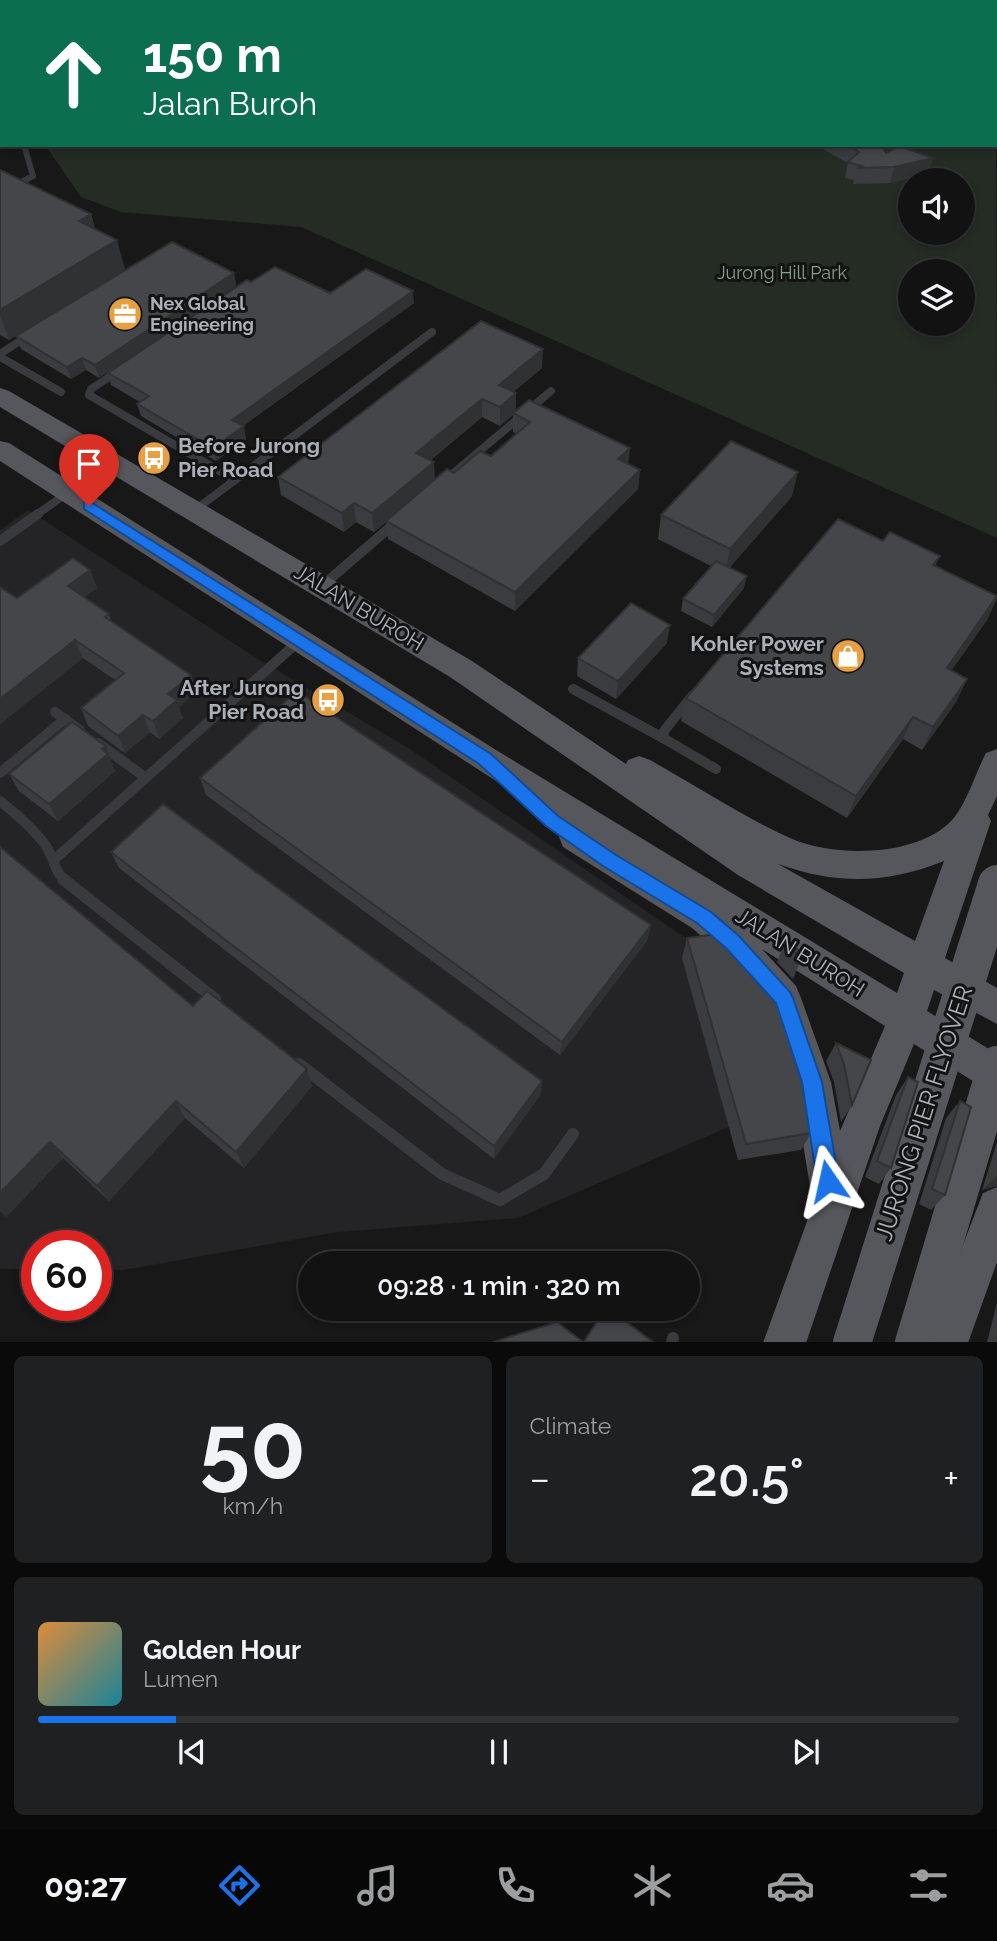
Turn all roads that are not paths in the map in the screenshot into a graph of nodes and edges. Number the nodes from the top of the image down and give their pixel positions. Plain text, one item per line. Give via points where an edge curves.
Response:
1 (25, 147) edge
2 (3, 192) edge
3 (18, 196) edge
4 (35, 332) edge
5 (432, 332) dead end
6 (0, 355) edge
7 (124, 367) edge
8 (551, 390) dead end
9 (61, 392) dead end
10 (0, 396) edge
11 (0, 449) edge
12 (235, 480) junction
13 (436, 488) edge
14 (68, 492) junction
15 (194, 511) junction
16 (404, 515) edge
17 (0, 541) edge
18 (321, 586) junction
19 (298, 642) junction
20 (461, 670) junction
21 (701, 685) edge
22 (573, 689) dead end
23 (663, 738) junction
24 (485, 759) junction
25 (716, 768) dead end
26 (0, 773) edge
27 (991, 776) edge
28 (146, 778) junction
29 (0, 801) edge
30 (56, 858) junction
31 (997, 884) edge
32 (925, 965) junction
33 (991, 998) edge
34 (228, 1009) edge
35 (906, 1019) junction
36 (290, 1058) edge
37 (997, 1065) edge
38 (997, 1075) edge
39 (573, 1134) dead end
40 (833, 1205) junction
41 (997, 1207) edge
42 (784, 1342) edge
43 (852, 1342) edge
44 (914, 1342) edge
45 (946, 1342) edge

1 - 2 lane via 33,176
2 - 3 lane
4 - 6 lane
5 - 12 lane
6 - 9 lane
7 - 12 lane via 89,395
8 - 13 lane
10 - 15 main road, JALAN BUROH
11 - 14 main road, JALAN BUROH
12 - 15 lane
14 - 17 lane
14 - 19 main road, JALAN BUROH
15 - 18 main road, JALAN BUROH
16 - 18 lane
18 - 20 main road, JALAN BUROH
19 - 24 main road, JALAN BUROH
19 - 28 lane
20 - 27 main road via 783,850 818,860 868,866 911,859 947,845 966,828
20 - 32 main road, JALAN BUROH via 750,865
21 - 23 lane
22 - 23 lane
23 - 25 lane
24 - 35 main road, JALAN BUROH
24 - 40 main road via 552,821 704,918 733,942 783,998 812,1082
26 - 28 lane via 60,716
27 - 32 main road
28 - 30 lane
29 - 30 lane
30 - 34 lane via 60,877
31 - 43 main road, JURONG PIER FLYOVER, bridge
32 - 33 main road, JALAN BUROH
32 - 35 main road
33 - 35 main road
35 - 38 main road, JALAN BUROH
35 - 40 main road
36 - 39 lane via 442,1174 500,1200 544,1174
37 - 44 main road, bridge
40 - 42 main road
41 - 45 main road

